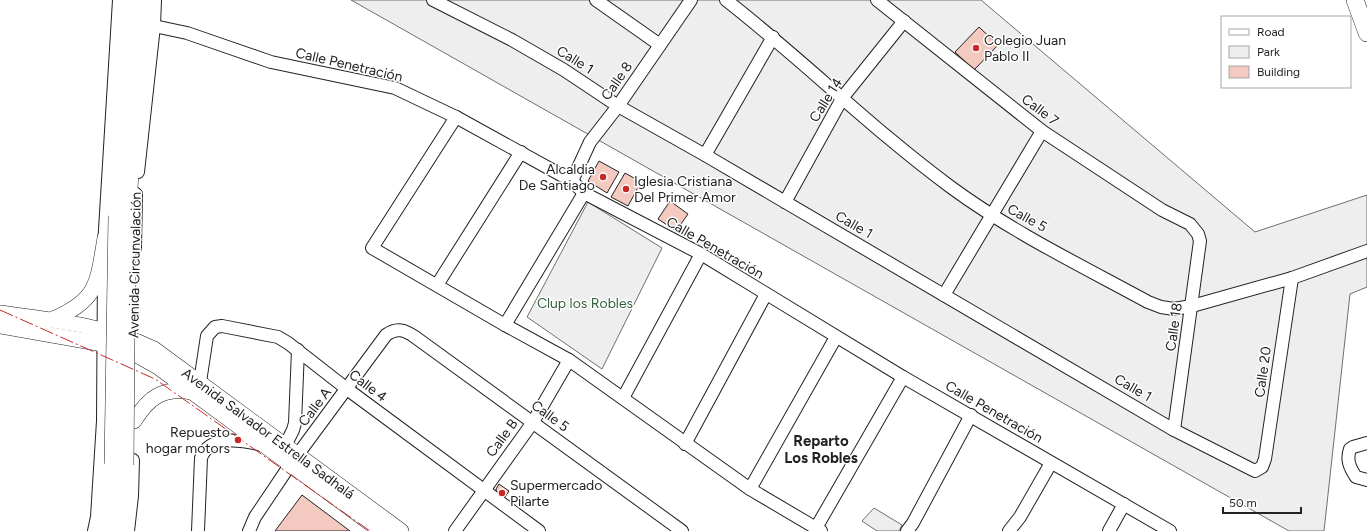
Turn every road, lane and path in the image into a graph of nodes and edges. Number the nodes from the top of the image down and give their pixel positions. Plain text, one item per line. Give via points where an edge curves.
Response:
1 (119, 0) edge
2 (129, 0) edge
3 (143, 0) edge
4 (155, 0) edge
5 (433, 0) edge
6 (596, 0) edge
7 (691, 0) edge
8 (726, 0) edge
9 (877, 0) edge
10 (1355, 0) edge
11 (904, 21) junction
12 (154, 26) junction
13 (1367, 33) edge
14 (773, 37) junction
15 (660, 45) junction
16 (843, 97) junction
17 (618, 106) junction
18 (456, 117) junction
19 (1042, 131) junction
20 (521, 152) junction
21 (705, 155) junction
22 (572, 181) junction
23 (584, 193) junction
24 (785, 202) junction
25 (990, 215) junction
26 (122, 217) junction
27 (1195, 229) joint
28 (104, 238) junction
29 (1367, 252) edge
30 (700, 254) junction
31 (1292, 278) junction
32 (437, 285) junction
33 (766, 294) junction
34 (944, 295) junction
35 (1192, 306) junction
36 (0, 314) edge
37 (51, 320) junction
38 (505, 325) junction
39 (0, 326) edge
40 (399, 330) joint
41 (103, 337) junction
42 (836, 337) junction
43 (133, 346) junction
44 (298, 350) junction
45 (569, 360) junction
46 (902, 377) junction
47 (196, 388) junction
48 (347, 389) junction
49 (623, 398) junction
50 (971, 415) junction
51 (134, 421) junction
52 (532, 422) junction
53 (1174, 430) junction
54 (1367, 443) edge
55 (685, 444) junction
56 (265, 446) junction
57 (285, 446) junction
58 (294, 460) junction
59 (1051, 463) junction
60 (119, 464) junction
61 (1260, 469) joint
62 (1367, 480) edge
63 (750, 489) junction
64 (483, 490) junction
65 (1124, 504) junction
66 (819, 529) edge
67 (94, 531) edge
68 (105, 531) edge
69 (118, 531) edge
70 (128, 531) edge
71 (198, 531) edge
72 (249, 531) edge
73 (381, 531) edge
74 (401, 531) edge
75 (455, 531) edge
76 (539, 531) edge
77 (681, 531) edge
78 (907, 531) edge
79 (1009, 531) edge
80 (1109, 531) edge
81 (1170, 531) edge

1 - 28 street, Avenida Circunvalación
2 - 26 main road, Avenida Circunvalación
3 - 26 main road, Avenida Circunvalación
4 - 12 street, Avenida Circunvalación
5 - 17 street, Calle 1 via 564,70
6 - 15 street
7 - 15 street, Calle 8
8 - 14 street, Calle 5
9 - 11 street, Calle 7
10 - 13 highway
11 - 16 street, Calle 14
11 - 19 street, Calle 7
12 - 18 street, Calle Penetración via 187,33 271,62 395,88
12 - 43 street, Avenida Circunvalación via 137,182
14 - 16 street, Calle 5
14 - 21 street
15 - 17 street, Calle 8
16 - 24 street, Calle 14
16 - 25 street, Calle 5 via 894,143
17 - 21 street, Calle 1
17 - 22 street, Calle 8 via 590,142
18 - 20 street, Calle Penetración
18 - 32 street via 372,248
19 - 25 street
19 - 27 street, Calle 7
20 - 22 street, Calle Penetración
20 - 32 street
21 - 24 street, Calle 1
22 - 23 street, Calle Penetración
23 - 30 street, Calle Penetración
23 - 38 street
24 - 34 street, Calle 1
25 - 34 street
25 - 35 street, Calle 5 via 1148,302 1174,309
26 - 60 main road, Avenida Circunvalación, bridge
27 - 35 street, Calle 18 via 1200,241
28 - 37 main road via 99,271 89,296 80,306
28 - 41 street, Avenida Circunvalación
29 - 31 street, Calle 5
30 - 33 street, Calle Penetración
30 - 49 street
31 - 35 street, Calle 5
31 - 61 street, Calle 20 via 1264,465
32 - 38 street
33 - 42 street, Calle Penetración
33 - 55 street
34 - 53 street, Calle 1
35 - 53 street, Calle 18
36 - 37 main road
37 - 41 main road
38 - 45 street
39 - 41 main road
40 - 48 street, Calle A via 386,335
40 - 52 street, Calle 5 via 415,337
41 - 43 main road, Avenida Salvador Estrella Sadhalá
41 - 67 street, Avenida Circunvalación via 103,421
42 - 46 street, Calle Penetración
42 - 63 street
43 - 47 main road, Avenida Salvador Estrella Sadhalá via 154,349
43 - 51 street, Avenida Circunvalación
44 - 47 street, Calle 4 via 278,337 222,326 215,327 207,336
44 - 48 street, Calle 4
44 - 57 street via 295,423
45 - 49 street
45 - 52 street, Calle B
46 - 50 street, Calle Penetración
46 - 66 street
47 - 51 main road via 156,396 142,408
47 - 56 main road, Avenida Salvador Estrella Sadhalá
47 - 57 main road, Avenida Salvador Estrella Sadhalá
48 - 58 street, Calle A
48 - 64 street, Calle 4
49 - 55 street
50 - 59 street, Calle Penetración
50 - 78 street
51 - 70 street, Avenida Circunvalación via 132,496
52 - 64 street, Calle B
52 - 77 street, Calle 5
53 - 61 street, Calle 1 via 1249,469
54 - 62 street via 1350,449 1348,459 1356,477
55 - 63 street
56 - 58 main road, Avenida Salvador Estrella Sadhalá
56 - 71 street via 243,441 227,441 211,444 204,450 201,458
57 - 58 main road, Avenida Salvador Estrella Sadhalá
58 - 72 street, Calle A via 255,517
58 - 73 main road, Avenida Salvador Estrella Sadhalá
58 - 74 main road, Avenida Salvador Estrella Sadhalá
59 - 65 street, Calle Penetración
59 - 79 street via 1020,517
60 - 68 main road, Avenida Circunvalación
60 - 69 main road, Avenida Circunvalación
63 - 66 street
64 - 75 street, Calle B
64 - 76 street, Calle 4
65 - 80 street
65 - 81 street, Calle Penetración

